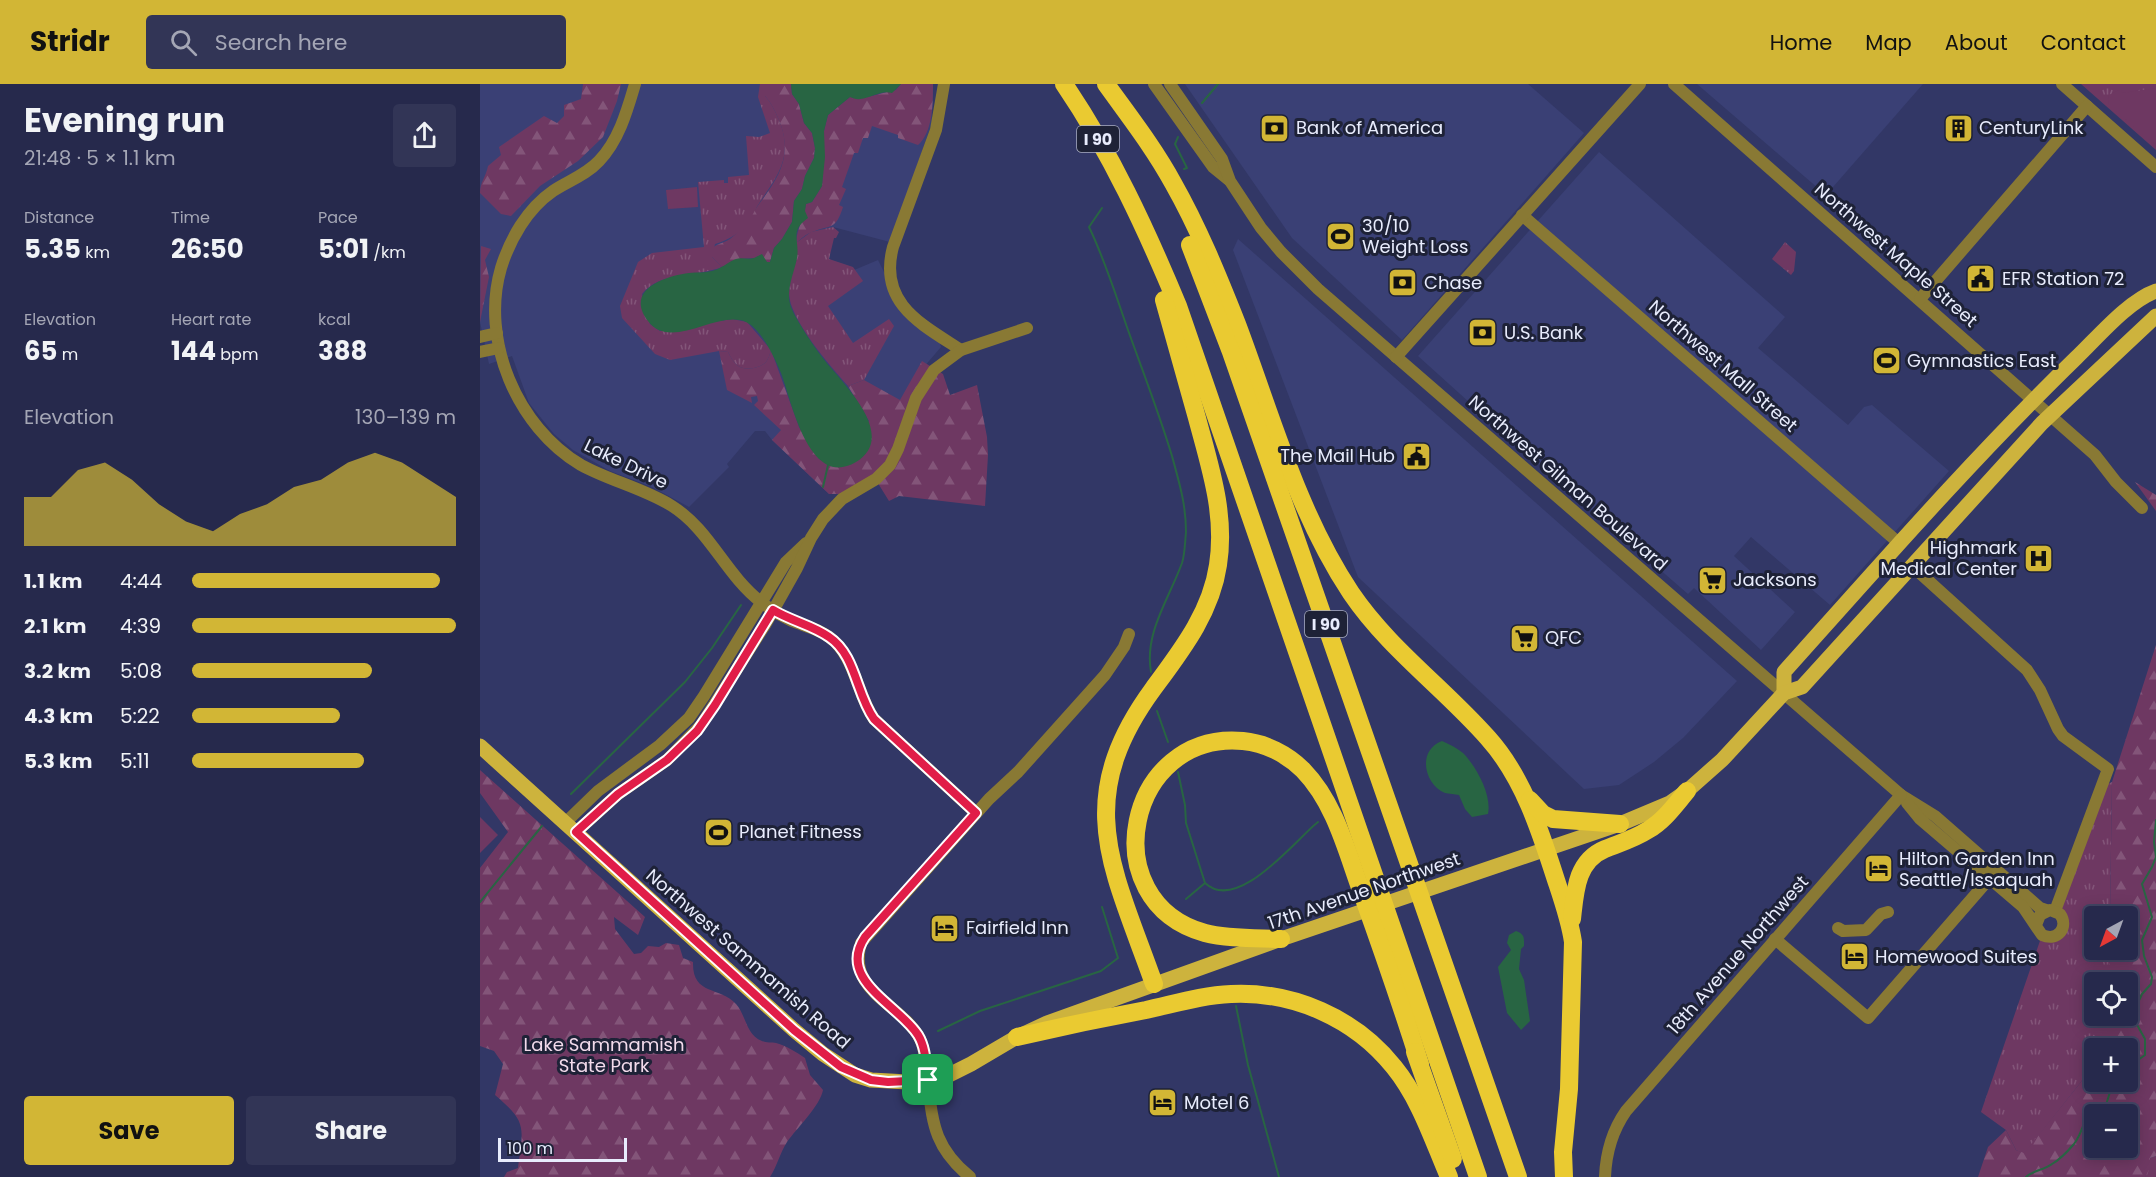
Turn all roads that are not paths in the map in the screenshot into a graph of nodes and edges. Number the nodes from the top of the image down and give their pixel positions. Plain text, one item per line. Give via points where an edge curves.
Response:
1 (635, 84) edge
2 (944, 84) edge
3 (1064, 84) edge
4 (1105, 84) edge
5 (1154, 84) edge
6 (1170, 84) edge
7 (1640, 84) edge
8 (1674, 84) edge
9 (2062, 84) edge
10 (2087, 106) junction
11 (2156, 167) edge
12 (1230, 181) junction
13 (1129, 196) junction
14 (1522, 215) junction
15 (2156, 291) edge
16 (1920, 299) junction
17 (2156, 316) edge
18 (1027, 328) dead end
19 (497, 333) junction
20 (480, 336) edge
21 (499, 348) junction
22 (961, 350) junction
23 (480, 352) edge
24 (1396, 357) junction
25 (2034, 400) junction
26 (2050, 415) junction
27 (2142, 508) dead end
28 (811, 538) junction
29 (1900, 544) junction
30 (1911, 566) junction
31 (762, 602) junction
32 (773, 610) junction
33 (1130, 634) dead end
34 (1784, 693) junction
35 (480, 746) edge
36 (1687, 791) junction
37 (1525, 795) junction
38 (1901, 795) junction
39 (976, 813) junction
40 (1620, 824) junction
41 (571, 827) junction
42 (1545, 849) junction
43 (1989, 879) junction
44 (2050, 911) junction
45 (1888, 912) dead end
46 (2036, 925) junction
47 (1571, 927) junction
48 (1838, 927) dead end
49 (1281, 939) junction
50 (1775, 939) junction
51 (1154, 984) junction
52 (1017, 1037) junction
53 (928, 1080) junction
54 (970, 1177) edge
55 (1449, 1177) edge
56 (1460, 1177) edge
57 (1478, 1177) edge
58 (1518, 1177) edge
59 (1564, 1177) edge
60 (1605, 1177) edge

1 - 19 street, Lake Drive via 623,123 604,155 588,171 544,198 516,233 497,284
2 - 22 street via 936,130 893,247 890,277 896,294 912,316
3 - 13 highway, I 90
4 - 37 highway via 1173,182 1207,253 1295,483 1337,570 1353,596 1396,647 1490,740
4 - 58 highway, I 90 via 1157,175 1214,303
5 - 12 street, Northwest Gilman Boulevard via 1213,167
6 - 12 street, Northwest Gilman Boulevard via 1222,159
7 - 14 street
8 - 16 street, Northwest Maple Street
9 - 10 street
10 - 11 street
10 - 16 street
12 - 24 street, Northwest Gilman Boulevard via 1281,252
13 - 51 highway via 1189,388 1221,525 1218,567 1209,598 1183,649 1128,727 1107,792 1108,849
13 - 57 highway, I 90 via 1178,306
14 - 24 street
14 - 29 street, Northwest Mall Street
15 - 25 main road via 2144,296
16 - 25 street, Northwest Maple Street
17 - 26 main road, 17th Avenue Northwest
18 - 22 street
19 - 20 street
19 - 21 street, Lake Drive
21 - 23 street
21 - 31 street, Lake Drive via 521,405 553,443 582,465 680,511 703,533 733,575
22 - 28 street via 940,364 925,382 885,471 842,499
24 - 34 street, Northwest Gilman Boulevard
25 - 26 street, Northwest Maple Street
25 - 29 main road
26 - 27 street, Northwest Maple Street via 2096,455
26 - 30 main road, 17th Avenue Northwest
28 - 31 street via 786,562
28 - 32 street
29 - 34 main road via 1784,672
30 - 34 main road, 17th Avenue Northwest via 1803,687
30 - 44 street via 2026,670 2063,736 2108,769
31 - 32 street, Lake Drive
31 - 41 street via 689,718 598,791
32 - 39 street, Lake Drive via 835,642 845,655 874,719
32 - 41 street via 697,731 667,760
33 - 39 street via 1105,675
34 - 36 main road, 17th Avenue Northwest via 1722,760
34 - 38 street, Northwest Gilman Boulevard
35 - 41 main road, Northwest Sammamish Road
36 - 40 main road, 17th Avenue Northwest via 1670,803
36 - 47 highway via 1650,830 1598,852 1587,861 1578,880
37 - 40 highway via 1543,814 1554,819
37 - 42 highway
38 - 43 street, Northwest Gilman Boulevard via 1920,819
38 - 44 street, Northwest Gilman Boulevard via 1935,816 2040,908
38 - 50 street, 18th Avenue Northwest
39 - 53 street via 865,937 859,950 865,983 912,1026 921,1041
40 - 42 main road, 17th Avenue Northwest
41 - 53 main road, Northwest Sammamish Road via 794,1030 841,1067 871,1080
42 - 47 highway
42 - 49 main road, 17th Avenue Northwest
43 - 46 street, Northwest Gilman Boulevard via 2023,907
43 - 50 street via 1868,1018
44 - 46 street via 2038,918
44 - 46 street via 2061,916 2064,923 2058,935 2047,937
45 - 48 street via 1866,930 1843,931
47 - 59 highway via 1574,967
49 - 51 main road, 17th Avenue Northwest
49 - 56 highway via 1206,934 1160,906 1141,877 1135,848 1138,818 1150,786 1184,753 1231,740 1267,746 1303,770 1328,803
50 - 60 street, 18th Avenue Northwest via 1626,1111 1614,1130
51 - 52 main road, 17th Avenue Northwest
52 - 53 main road, 17th Avenue Northwest via 957,1071
52 - 55 highway via 1229,994 1299,1002 1361,1034 1394,1067 1418,1106
53 - 54 street via 937,1136 951,1160

